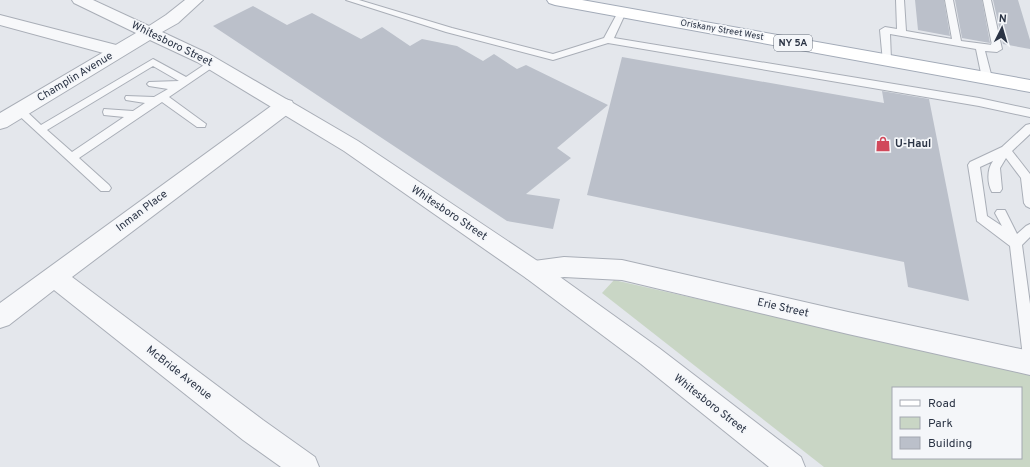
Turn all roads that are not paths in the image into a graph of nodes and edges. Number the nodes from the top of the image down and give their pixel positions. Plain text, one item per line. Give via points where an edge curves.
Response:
1 (80, 0) edge
2 (179, 0) edge
3 (195, 0) edge
4 (350, 0) edge
5 (555, 0) edge
6 (900, 0) edge
7 (949, 0) edge
8 (986, 0) edge
9 (601, 4) edge
10 (622, 12) junction
11 (0, 20) edge
12 (150, 32) junction
13 (902, 33) junction
14 (608, 40) junction
15 (957, 43) junction
16 (980, 47) junction
17 (118, 51) junction
18 (886, 60) junction
19 (213, 63) junction
20 (987, 78) junction
21 (120, 82) junction
22 (133, 83) dead end
23 (182, 83) junction
24 (152, 84) dead end
25 (1030, 86) edge
26 (97, 95) junction
27 (111, 97) dead end
28 (130, 98) dead end
29 (159, 99) junction
30 (285, 106) junction
31 (75, 109) junction
32 (90, 110) dead end
33 (19, 111) junction
34 (108, 112) dead end
35 (1030, 113) edge
36 (135, 115) junction
37 (0, 122) edge
38 (201, 124) dead end
39 (40, 130) junction
40 (1029, 130) edge
41 (1006, 150) junction
42 (71, 158) junction
43 (105, 188) dead end
44 (996, 189) dead end
45 (1030, 203) edge
46 (1001, 213) dead end
47 (1030, 229) edge
48 (1016, 243) junction
49 (534, 271) junction
50 (55, 276) junction
51 (1025, 277) edge
52 (0, 317) edge
53 (1030, 357) edge
54 (1030, 363) edge
55 (305, 467) edge
56 (790, 467) edge

1 - 12 street, Whitesboro Street
2 - 12 street, Champlin Avenue via 163,14
3 - 12 street, Champlin Avenue via 172,19
4 - 14 lane via 449,30 553,57
5 - 9 main road, Oriskany Street West / NY 5A
6 - 13 lane
7 - 15 lane
8 - 16 lane via 997,49
9 - 10 main road, Oriskany Street West / NY 5A
10 - 14 lane
10 - 18 main road, Oriskany Street West / NY 5A
11 - 17 street
12 - 17 street, Champlin Avenue
12 - 19 street, Whitesboro Street
13 - 15 lane
13 - 18 lane via 884,30
14 - 35 lane via 979,102
15 - 16 lane
16 - 20 lane
17 - 33 street, Champlin Avenue
18 - 20 main road, Oriskany Street West / NY 5A
19 - 23 lane
19 - 30 street, Whitesboro Street
20 - 25 main road, Oriskany Street West / NY 5A
21 - 22 lane
21 - 23 lane via 154,62
21 - 26 lane
23 - 24 lane
23 - 29 lane
26 - 27 lane
26 - 31 lane
28 - 29 lane
29 - 36 lane
29 - 38 lane
30 - 49 street, Whitesboro Street via 351,146
30 - 50 street, Inman Place
31 - 32 lane
31 - 39 lane
33 - 37 street, Champlin Avenue
33 - 39 lane
34 - 36 lane
36 - 42 lane
39 - 42 lane
40 - 41 lane
41 - 44 lane via 994,168
41 - 45 lane via 1026,177
41 - 48 lane via 974,165 981,218
42 - 43 lane
46 - 48 lane
47 - 48 lane
48 - 51 lane
49 - 54 street, Erie Street via 564,267 622,270
49 - 56 street, Whitesboro Street via 650,356
50 - 52 street, Inman Place
50 - 55 street, McBride Avenue via 253,430
51 - 53 lane

